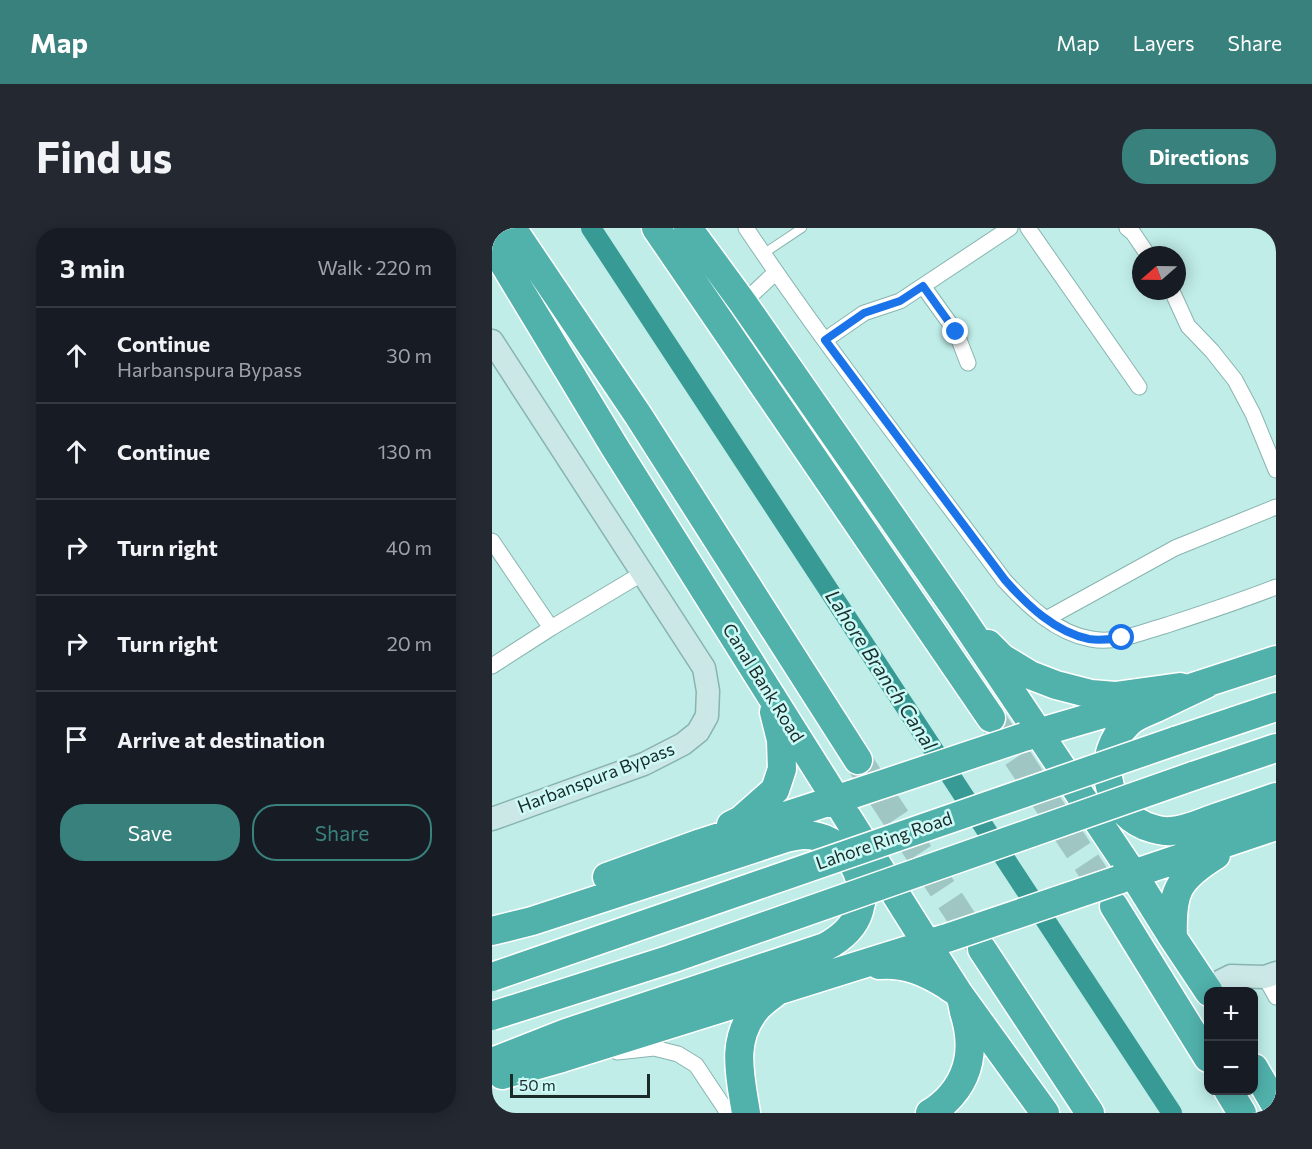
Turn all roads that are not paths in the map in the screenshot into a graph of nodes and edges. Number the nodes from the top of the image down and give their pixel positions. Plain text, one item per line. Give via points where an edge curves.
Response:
1 (512, 228) edge
2 (656, 228) edge
3 (688, 228) edge
4 (746, 228) edge
5 (802, 228) edge
6 (1010, 228) edge
7 (1028, 228) edge
8 (1127, 228) edge
9 (492, 244) edge
10 (1142, 246) edge
11 (763, 254) junction
12 (776, 272) junction
13 (923, 286) junction
14 (1176, 300) edge
15 (743, 303) junction
16 (825, 340) junction
17 (492, 341) edge
18 (968, 363) dead end
19 (1139, 387) dead end
20 (1276, 470) edge
21 (1276, 507) edge
22 (492, 541) edge
23 (643, 573) junction
24 (1276, 587) edge
25 (959, 614) junction
26 (1046, 618) junction
27 (551, 628) junction
28 (1276, 660) edge
29 (492, 666) edge
30 (1206, 684) junction
31 (768, 692) junction
32 (1276, 708) edge
33 (991, 718) tunnel mouth
34 (1031, 735) junction
35 (1276, 748) edge
36 (858, 760) tunnel mouth
37 (844, 797) junction
38 (1276, 797) edge
39 (492, 819) edge
40 (1276, 826) edge
41 (1240, 839) junction
42 (701, 843) junction
43 (1122, 886) junction
44 (492, 918) edge
45 (492, 932) edge
46 (1173, 938) junction
47 (937, 941) junction
48 (982, 949) tunnel mouth
49 (856, 967) junction
50 (492, 977) edge
51 (1272, 982) edge
52 (1206, 987) edge
53 (1213, 987) edge
54 (777, 991) junction
55 (959, 994) junction
56 (492, 1016) edge
57 (1204, 1048) edge
58 (562, 1058) junction
59 (492, 1062) edge
60 (1258, 1075) edge
61 (492, 1078) edge
62 (740, 1078) junction
63 (1231, 1095) edge
64 (1276, 1106) edge
65 (729, 1113) edge
66 (746, 1113) edge
67 (757, 1113) edge
68 (930, 1113) edge
69 (1045, 1113) edge
70 (1090, 1113) edge
71 (1242, 1113) edge

1 - 36 highway via 638,415
2 - 33 highway
3 - 15 highway
4 - 11 street
5 - 11 lane
6 - 13 street
7 - 19 street
8 - 10 street
9 - 31 highway, Canal Bank Road
11 - 12 street
12 - 15 street
12 - 16 street
13 - 16 street via 900,301 864,313
13 - 18 street via 956,332
14 - 20 street via 1188,326 1235,380
15 - 25 highway
16 - 26 street via 1005,580
17 - 23 street, Harbanspura Bypass
21 - 26 street via 1175,548
22 - 27 street
23 - 27 street
23 - 39 street, Harbanspura Bypass via 704,668 708,691 706,716 698,732 644,764
24 - 26 street via 1122,638 1092,640 1066,631
25 - 30 highway via 1002,658 1056,685 1115,696
25 - 34 highway
27 - 29 street
28 - 30 highway
30 - 34 highway
30 - 38 highway via 1130,722 1116,737 1107,775 1112,795 1136,822 1171,831
31 - 37 highway, Canal Bank Road
31 - 42 highway via 782,740 782,769 775,790 741,820
32 - 50 highway, Lahore Ring Road, bridge
34 - 37 highway, bridge
34 - 43 highway
35 - 56 highway, bridge via 670,959
37 - 42 highway
37 - 47 highway, Canal Bank Road
40 - 41 highway
41 - 43 highway
41 - 46 highway via 1183,881 1174,899
42 - 44 highway
43 - 46 highway
43 - 47 highway, bridge
43 - 57 highway
45 - 59 highway via 804,835 838,846 851,859 862,893 860,910 852,926 825,948 566,1033
46 - 52 highway
47 - 49 highway
47 - 55 highway, Canal Bank Road
48 - 70 highway
49 - 54 highway
49 - 55 highway via 913,967
51 - 53 street via 1231,976
54 - 58 highway
54 - 62 highway via 758,1007 744,1028 738,1053
55 - 68 highway via 971,1047 966,1071 954,1093
55 - 69 highway, Canal Bank Road
58 - 61 highway
58 - 65 street via 654,1048 678,1054 696,1065
60 - 64 highway
62 - 66 highway
62 - 67 highway
63 - 71 highway

